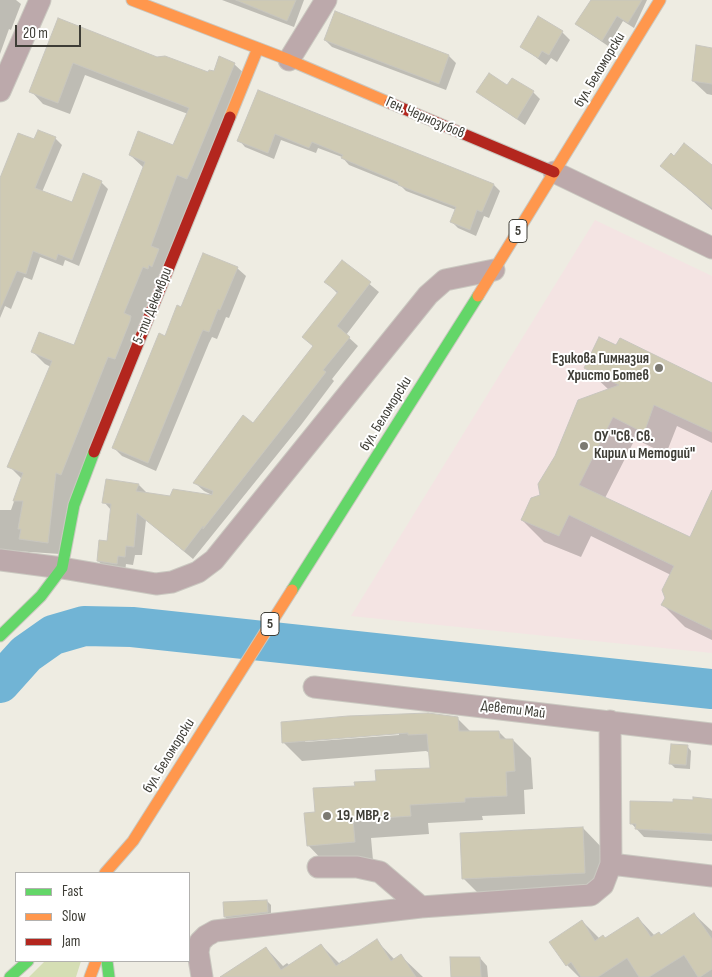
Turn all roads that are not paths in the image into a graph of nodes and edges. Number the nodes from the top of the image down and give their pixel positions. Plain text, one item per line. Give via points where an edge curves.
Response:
1 (40, 0) edge
2 (132, 0) edge
3 (326, 0) edge
4 (660, 0) edge
5 (258, 48) junction
6 (289, 60) junction
7 (0, 90) edge
8 (554, 172) junction
9 (712, 248) edge
10 (494, 270) junction
11 (0, 560) edge
12 (62, 568) junction
13 (0, 636) edge
14 (314, 688) dead end
15 (610, 721) junction
16 (712, 734) edge
17 (133, 841) junction
18 (611, 864) junction
19 (126, 865) dead end
20 (318, 867) dead end
21 (106, 872) edge
22 (712, 876) edge
23 (421, 907) junction
24 (27, 962) edge
25 (96, 962) edge
26 (107, 962) edge
27 (10, 977) edge
28 (90, 977) edge
29 (109, 977) edge
30 (202, 977) edge

1 - 7 street
2 - 5 main road, Ген. Чернозубов
3 - 6 street
4 - 8 main road, бул. Беломорски / 5
5 - 6 main road, Ген. Чернозубов
5 - 12 main road, 5-ти Декември via 83,479 74,505
6 - 8 main road, Ген. Чернозубов
8 - 9 street, Ген. Чернозубов
8 - 10 main road, бул. Беломорски / 5
10 - 12 street via 445,280 428,295 214,560 198,572 156,584
10 - 17 main road, бул. Беломорски / 5
11 - 12 street
12 - 13 main road via 41,596
14 - 15 street, Девети Май
15 - 16 street, Девети Май
15 - 18 street
17 - 19 main road, бул. Беломорски / 5
17 - 21 main road, бул. Беломорски / 5
18 - 22 street
18 - 23 street via 603,885 591,895
20 - 23 street via 357,867 380,872
23 - 30 street via 216,931 200,942 198,952
24 - 27 main road
25 - 28 main road
26 - 29 main road

